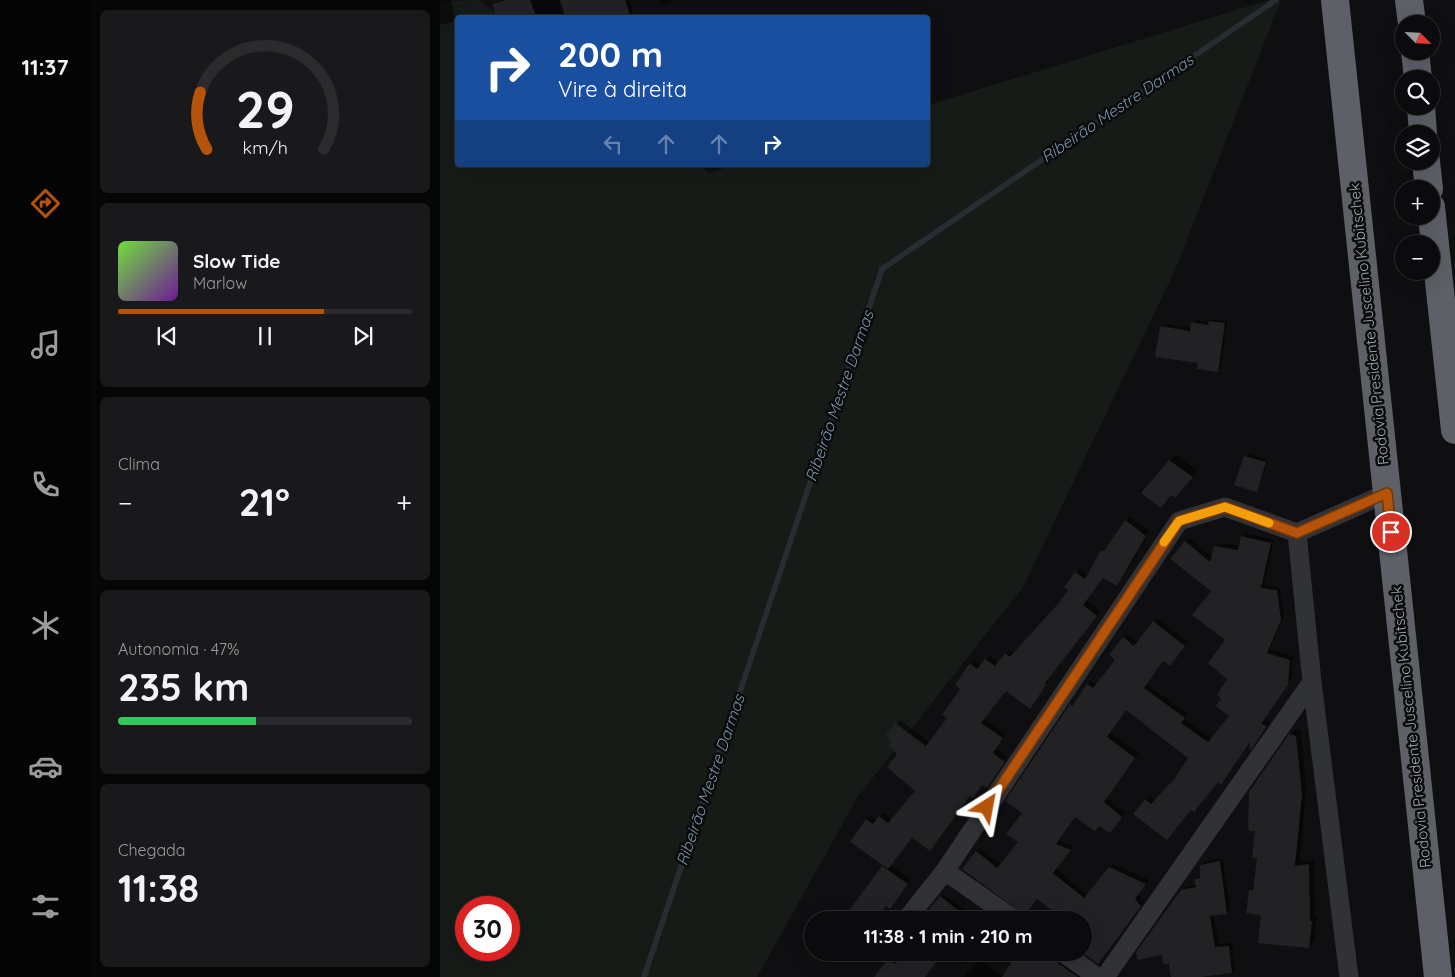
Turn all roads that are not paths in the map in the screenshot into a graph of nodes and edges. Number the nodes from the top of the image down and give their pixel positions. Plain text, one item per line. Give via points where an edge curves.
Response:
1 (1409, 0) edge
2 (1335, 6) edge
3 (1411, 15) edge
4 (1433, 225) edge
5 (1455, 430) edge
6 (1387, 493) junction
7 (1297, 533) junction
8 (1312, 682) junction
9 (945, 871) junction
10 (913, 911) edge
11 (1002, 911) edge
12 (1075, 961) edge
13 (1097, 977) edge
14 (1105, 977) edge
15 (1349, 977) edge
16 (1438, 977) edge

1 - 3 highway
2 - 6 highway, Rodovia Presidente Juscelino Kubitschek
4 - 5 highway
6 - 7 street
6 - 16 highway, Rodovia Presidente Juscelino Kubitschek
7 - 8 street
7 - 9 street via 1225,507 1179,521
8 - 14 street
8 - 15 street
9 - 10 street
9 - 11 street
12 - 13 street

